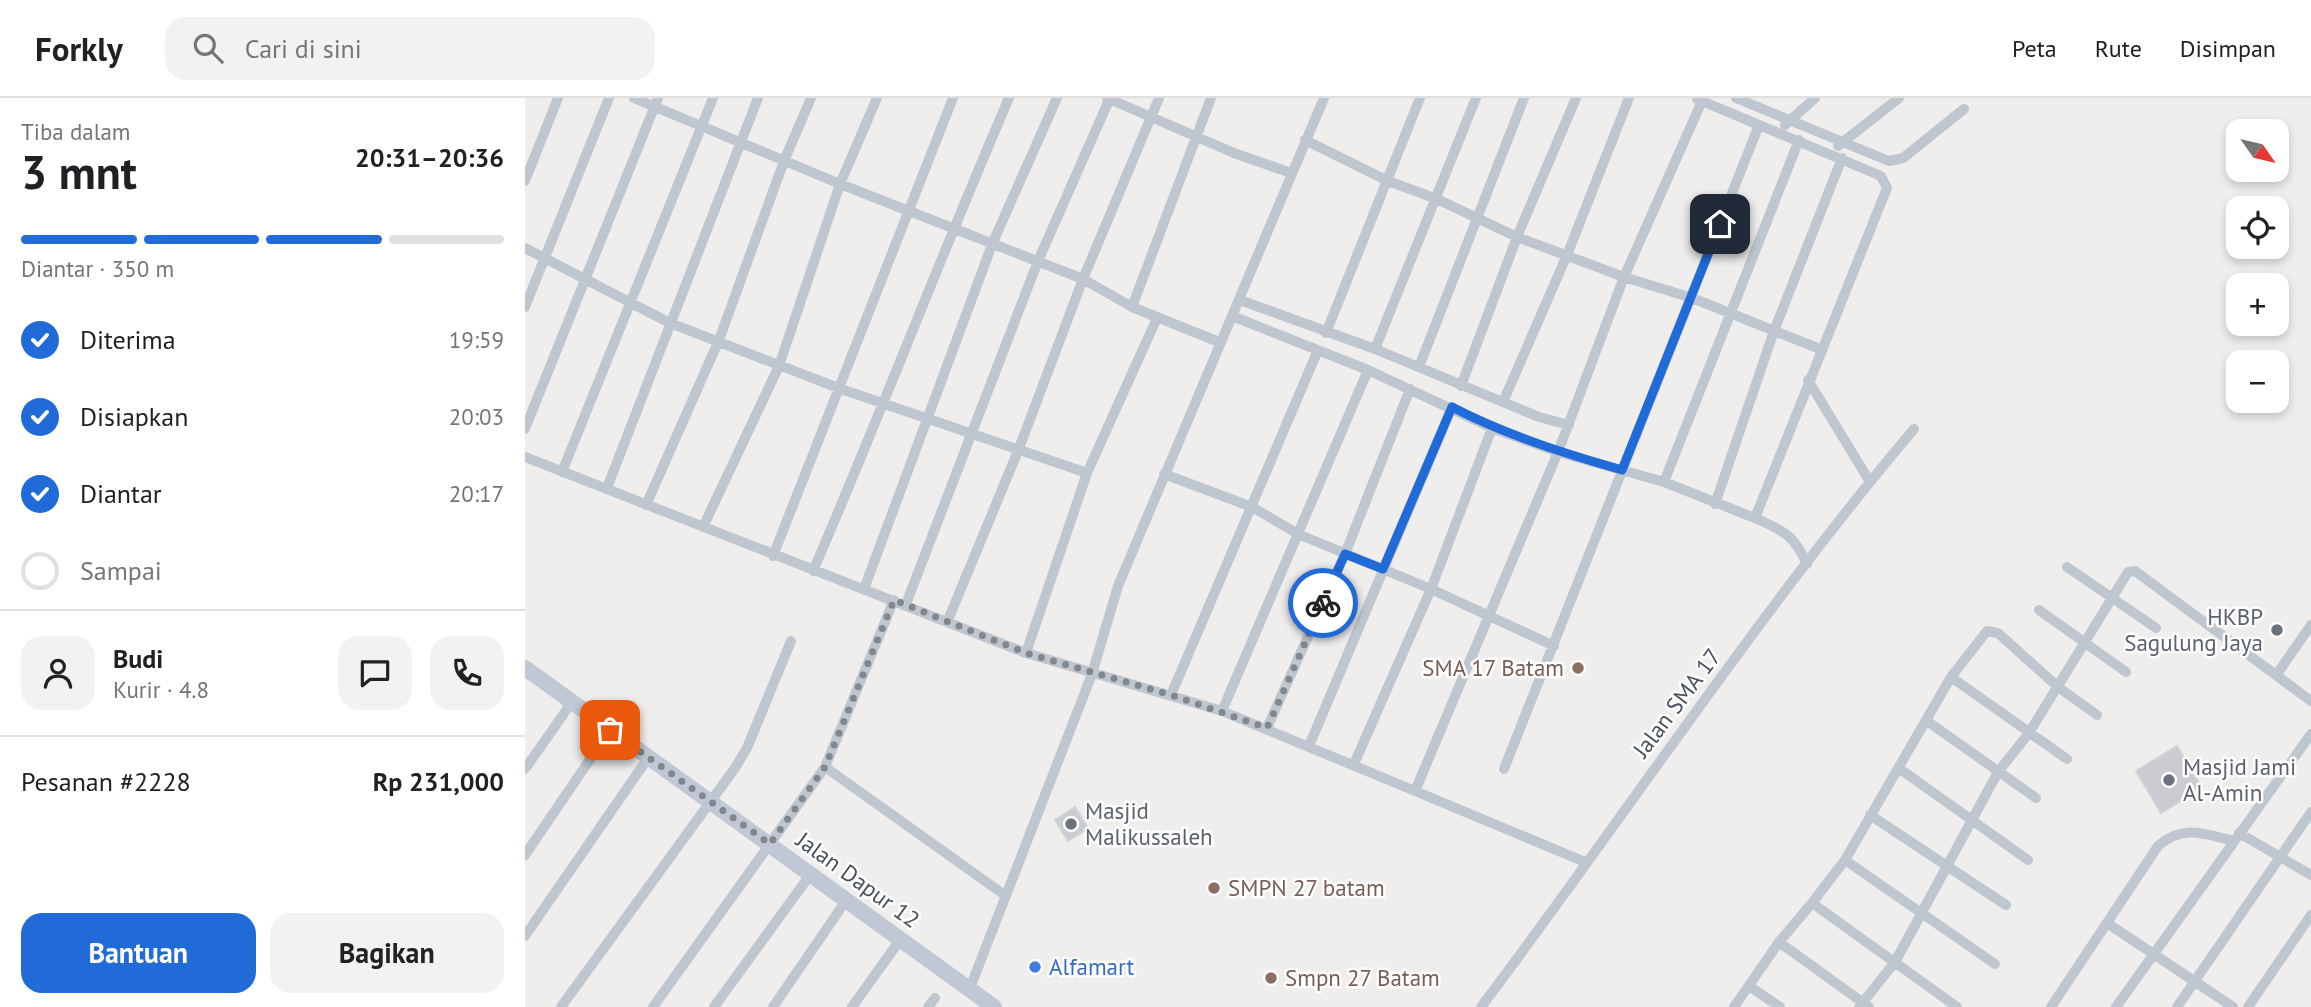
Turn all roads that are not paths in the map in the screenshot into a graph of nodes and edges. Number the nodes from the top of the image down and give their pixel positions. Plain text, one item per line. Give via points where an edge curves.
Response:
1 (558, 98) edge
2 (609, 98) edge
3 (635, 98) edge
4 (713, 98) edge
5 (758, 98) edge
6 (811, 98) edge
7 (877, 98) edge
8 (953, 98) edge
9 (1009, 98) edge
10 (1057, 98) edge
11 (1109, 98) edge
12 (1159, 98) edge
13 (1211, 98) edge
14 (1324, 98) edge
15 (1420, 98) edge
16 (1476, 98) edge
17 (1524, 98) edge
18 (1576, 98) edge
19 (1629, 98) edge
20 (1737, 98) edge
21 (1815, 98) edge
22 (1899, 98) edge
23 (1699, 99) edge
24 (656, 102) edge
25 (1964, 109) dead end
26 (1730, 113) junction
27 (1152, 116) junction
28 (1788, 120) junction
29 (701, 125) junction
30 (1759, 125) junction
31 (1779, 133) junction
32 (1196, 136) junction
33 (1305, 140) junction
34 (1799, 140) junction
35 (739, 142) junction
36 (1842, 142) junction
37 (1837, 155) junction
38 (784, 160) junction
39 (1291, 173) junction
40 (525, 181) edge
41 (1388, 181) junction
42 (840, 184) junction
43 (1437, 199) junction
44 (909, 208) junction
45 (1479, 219) junction
46 (953, 227) junction
47 (1517, 237) junction
48 (993, 242) junction
49 (525, 248) edge
50 (1567, 255) junction
51 (545, 257) junction
52 (1038, 261) junction
53 (1624, 277) junction
54 (1083, 279) junction
55 (586, 282) junction
56 (1692, 298) junction
57 (1240, 300) junction
58 (631, 304) junction
59 (525, 307) edge
60 (1132, 307) junction
61 (1730, 314) junction
62 (1232, 316) junction
63 (1157, 318) junction
64 (670, 323) junction
65 (1774, 331) junction
66 (1326, 333) junction
67 (719, 340) junction
68 (1219, 342) junction
69 (1375, 349) junction
70 (1820, 349) junction
71 (1318, 351) junction
72 (779, 366) junction
73 (1419, 367) junction
74 (1367, 370) junction
75 (1808, 380) junction
76 (1461, 386) junction
77 (841, 389) junction
78 (1410, 389) junction
79 (1503, 402) junction
80 (885, 405) junction
81 (1452, 407) junction
82 (926, 419) junction
83 (1569, 425) junction
84 (1492, 428) junction
85 (525, 429) edge
86 (1915, 429) dead end
87 (970, 433) junction
88 (1018, 451) junction
89 (1558, 452) junction
90 (525, 457) edge
91 (1622, 470) junction
92 (562, 472) junction
93 (1087, 473) junction
94 (1164, 474) junction
95 (1664, 482) junction
96 (1870, 482) junction
97 (607, 488) junction
98 (1715, 503) junction
99 (646, 505) junction
100 (1252, 507) junction
101 (1755, 518) junction
102 (703, 527) junction
103 (1298, 534) junction
104 (1345, 554) junction
105 (773, 556) junction
106 (1807, 564) junction
107 (2067, 566) dead end
108 (1383, 569) junction
109 (813, 572) junction
110 (864, 589) junction
111 (1431, 589) junction
112 (2112, 596) junction
113 (894, 600) junction
114 (906, 604) junction
115 (2039, 610) dead end
116 (1490, 615) junction
117 (949, 621) junction
118 (2311, 625) edge
119 (2156, 628) dead end
120 (791, 641) dead end
121 (2086, 643) junction
122 (1554, 646) junction
123 (1026, 653) junction
124 (525, 668) edge
125 (2126, 672) dead end
126 (1092, 674) junction
127 (2277, 674) junction
128 (1951, 677) junction
129 (2059, 687) junction
130 (1171, 695) junction
131 (2311, 701) edge
132 (572, 702) junction
133 (1223, 712) junction
134 (2097, 715) dead end
135 (1927, 721) junction
136 (1267, 728) junction
137 (610, 730) junction
138 (2029, 733) junction
139 (2311, 734) edge
140 (1309, 746) junction
141 (648, 758) junction
142 (2067, 759) dead end
143 (1354, 764) junction
144 (825, 767) junction
145 (525, 769) edge
146 (1504, 769) dead end
147 (1900, 769) junction
148 (1999, 772) junction
149 (1416, 791) junction
150 (2036, 798) dead end
151 (712, 803) junction
152 (2311, 812) edge
153 (1870, 815) junction
154 (1973, 821) junction
155 (2237, 837) junction
156 (770, 844) junction
157 (2280, 854) junction
158 (525, 855) edge
159 (1845, 860) junction
160 (2028, 860) dead end
161 (1585, 862) junction
162 (1946, 865) junction
163 (810, 875) junction
164 (2311, 875) edge
165 (1006, 896) junction
166 (845, 902) junction
167 (1812, 903) junction
168 (2006, 905) dead end
169 (1921, 913) junction
170 (2311, 915) edge
171 (2107, 923) junction
172 (525, 936) edge
173 (901, 940) junction
174 (1779, 942) junction
175 (2154, 954) junction
176 (1895, 962) junction
177 (1996, 964) dead end
178 (2196, 979) junction
179 (1749, 986) junction
180 (970, 988) junction
181 (1864, 1005) edge
182 (989, 1006) edge
183 (561, 1007) edge
184 (653, 1007) edge
185 (714, 1007) edge
186 (773, 1007) edge
187 (852, 1007) edge
188 (1481, 1007) edge
189 (1734, 1007) edge
190 (1780, 1007) edge
191 (1957, 1007) edge
192 (2051, 1007) edge
193 (2116, 1007) edge
194 (2177, 1007) edge
195 (2234, 1007) edge
196 (2248, 1007) edge

1 - 40 street
2 - 51 street
3 - 24 street
4 - 29 street
5 - 35 street
6 - 38 street
7 - 42 street
8 - 44 street
9 - 46 street
10 - 48 street
11 - 27 street
11 - 52 street
12 - 27 street
13 - 32 street
14 - 33 street
15 - 41 street
16 - 43 street
17 - 45 street
18 - 47 street
19 - 50 street
20 - 26 street
20 - 28 street
21 - 28 street
22 - 36 street
23 - 26 street
23 - 53 street
24 - 29 street
24 - 55 street
25 - 36 street via 1896,161
26 - 30 street
27 - 32 street
27 - 54 street
28 - 31 street
28 - 36 street
29 - 35 street
29 - 58 street
30 - 31 street
30 - 56 street
31 - 34 street
32 - 39 street
32 - 60 street
33 - 39 street
33 - 41 street
34 - 37 street
34 - 61 street
35 - 38 street
35 - 64 street
36 - 37 street
37 - 65 street
37 - 70 street via 1881,176 1887,188
38 - 42 street
38 - 67 street
39 - 57 street
41 - 43 street
41 - 66 street
42 - 44 street
42 - 72 street
43 - 45 street
43 - 69 street
44 - 46 street
44 - 77 street
45 - 47 street
45 - 73 street
46 - 48 street
46 - 80 street
47 - 50 street
47 - 76 street
48 - 52 street
48 - 82 street
49 - 51 street
50 - 53 street
50 - 79 street
51 - 55 street
51 - 59 street
52 - 54 street
52 - 87 street
53 - 56 street
53 - 83 street
54 - 60 street
54 - 88 street
55 - 58 street
55 - 85 street
56 - 61 street
56 - 91 street
57 - 62 street
57 - 66 street
58 - 64 street
58 - 92 street
60 - 63 street
61 - 65 street
61 - 95 street
62 - 68 street
62 - 71 street
63 - 68 street
63 - 93 street
64 - 67 street
64 - 97 street
65 - 70 street
65 - 98 street
66 - 69 street
67 - 72 street
67 - 99 street
68 - 94 street
69 - 73 street
70 - 75 street
71 - 74 street
71 - 100 street
72 - 77 street
72 - 102 street
73 - 76 street
74 - 78 street
74 - 103 street
75 - 96 street
75 - 101 street
76 - 79 street
77 - 80 street
77 - 105 street
78 - 81 street
78 - 104 street
79 - 83 street
80 - 82 street
80 - 109 street
81 - 84 street
81 - 108 street
82 - 87 street
82 - 110 street
83 - 89 street
84 - 89 street
84 - 111 street
86 - 96 street, Jalan SMA 17
87 - 88 street
87 - 114 street
88 - 93 street
88 - 117 street
89 - 91 street
89 - 116 street
90 - 92 street
91 - 95 street
91 - 122 street
92 - 97 street
93 - 123 street
94 - 100 street
94 - 126 street via 1118,586
95 - 98 street
96 - 106 street, Jalan SMA 17
97 - 99 street
98 - 101 street
99 - 102 street
100 - 103 street
100 - 130 street
101 - 106 street via 1797,542
102 - 105 street
103 - 104 street
103 - 133 street
104 - 108 street
104 - 136 street
105 - 109 street
106 - 161 street, Jalan SMA 17
107 - 112 street
108 - 111 street
108 - 140 street
109 - 110 street
110 - 113 street
111 - 116 street
111 - 143 street
112 - 119 street
112 - 121 street
112 - 127 street via 2128,572 2135,571
113 - 114 street
113 - 144 street
114 - 117 street
115 - 121 street
116 - 122 street
116 - 149 street
117 - 123 street
118 - 127 street
120 - 151 street via 747,748
121 - 125 street
121 - 129 street
122 - 146 street
123 - 126 street
124 - 132 street, Jalan Dapur 12
126 - 130 street
126 - 165 street
127 - 131 street
128 - 129 street via 1987,631 1998,632
128 - 135 street
128 - 138 street
129 - 134 street
129 - 138 street
130 - 133 street
132 - 137 street, Jalan Dapur 12
132 - 145 street
133 - 136 street
135 - 147 street
135 - 148 street
136 - 140 street
137 - 141 street, Jalan Dapur 12
137 - 158 street
138 - 142 street
138 - 148 street
139 - 155 street
140 - 143 street
141 - 151 street, Jalan Dapur 12
141 - 172 street
143 - 149 street
144 - 156 street
144 - 165 street
147 - 153 street
147 - 154 street
148 - 150 street
148 - 154 street
149 - 161 street
151 - 156 street, Jalan Dapur 12
151 - 183 street
152 - 157 street
153 - 159 street
153 - 162 street
154 - 160 street
154 - 162 street
155 - 157 street
155 - 171 street via 2191,830 2165,839
155 - 175 street
156 - 163 street, Jalan Dapur 12
156 - 184 street
157 - 164 street
157 - 178 street
159 - 167 street
159 - 169 street
161 - 188 street, Jalan SMA 17
162 - 168 street
162 - 169 street
163 - 166 street, Jalan Dapur 12
163 - 185 street
165 - 180 street
166 - 173 street, Jalan Dapur 12
166 - 186 street
167 - 174 street
167 - 176 street
169 - 176 street
169 - 177 street
170 - 196 street
171 - 175 street
171 - 192 street
173 - 180 street, Jalan Dapur 12
173 - 187 street
174 - 179 street
174 - 181 street
175 - 178 street
175 - 193 street
176 - 181 street
176 - 191 street
178 - 194 street
178 - 195 street
179 - 189 street
179 - 190 street
180 - 182 street, Jalan Dapur 12

